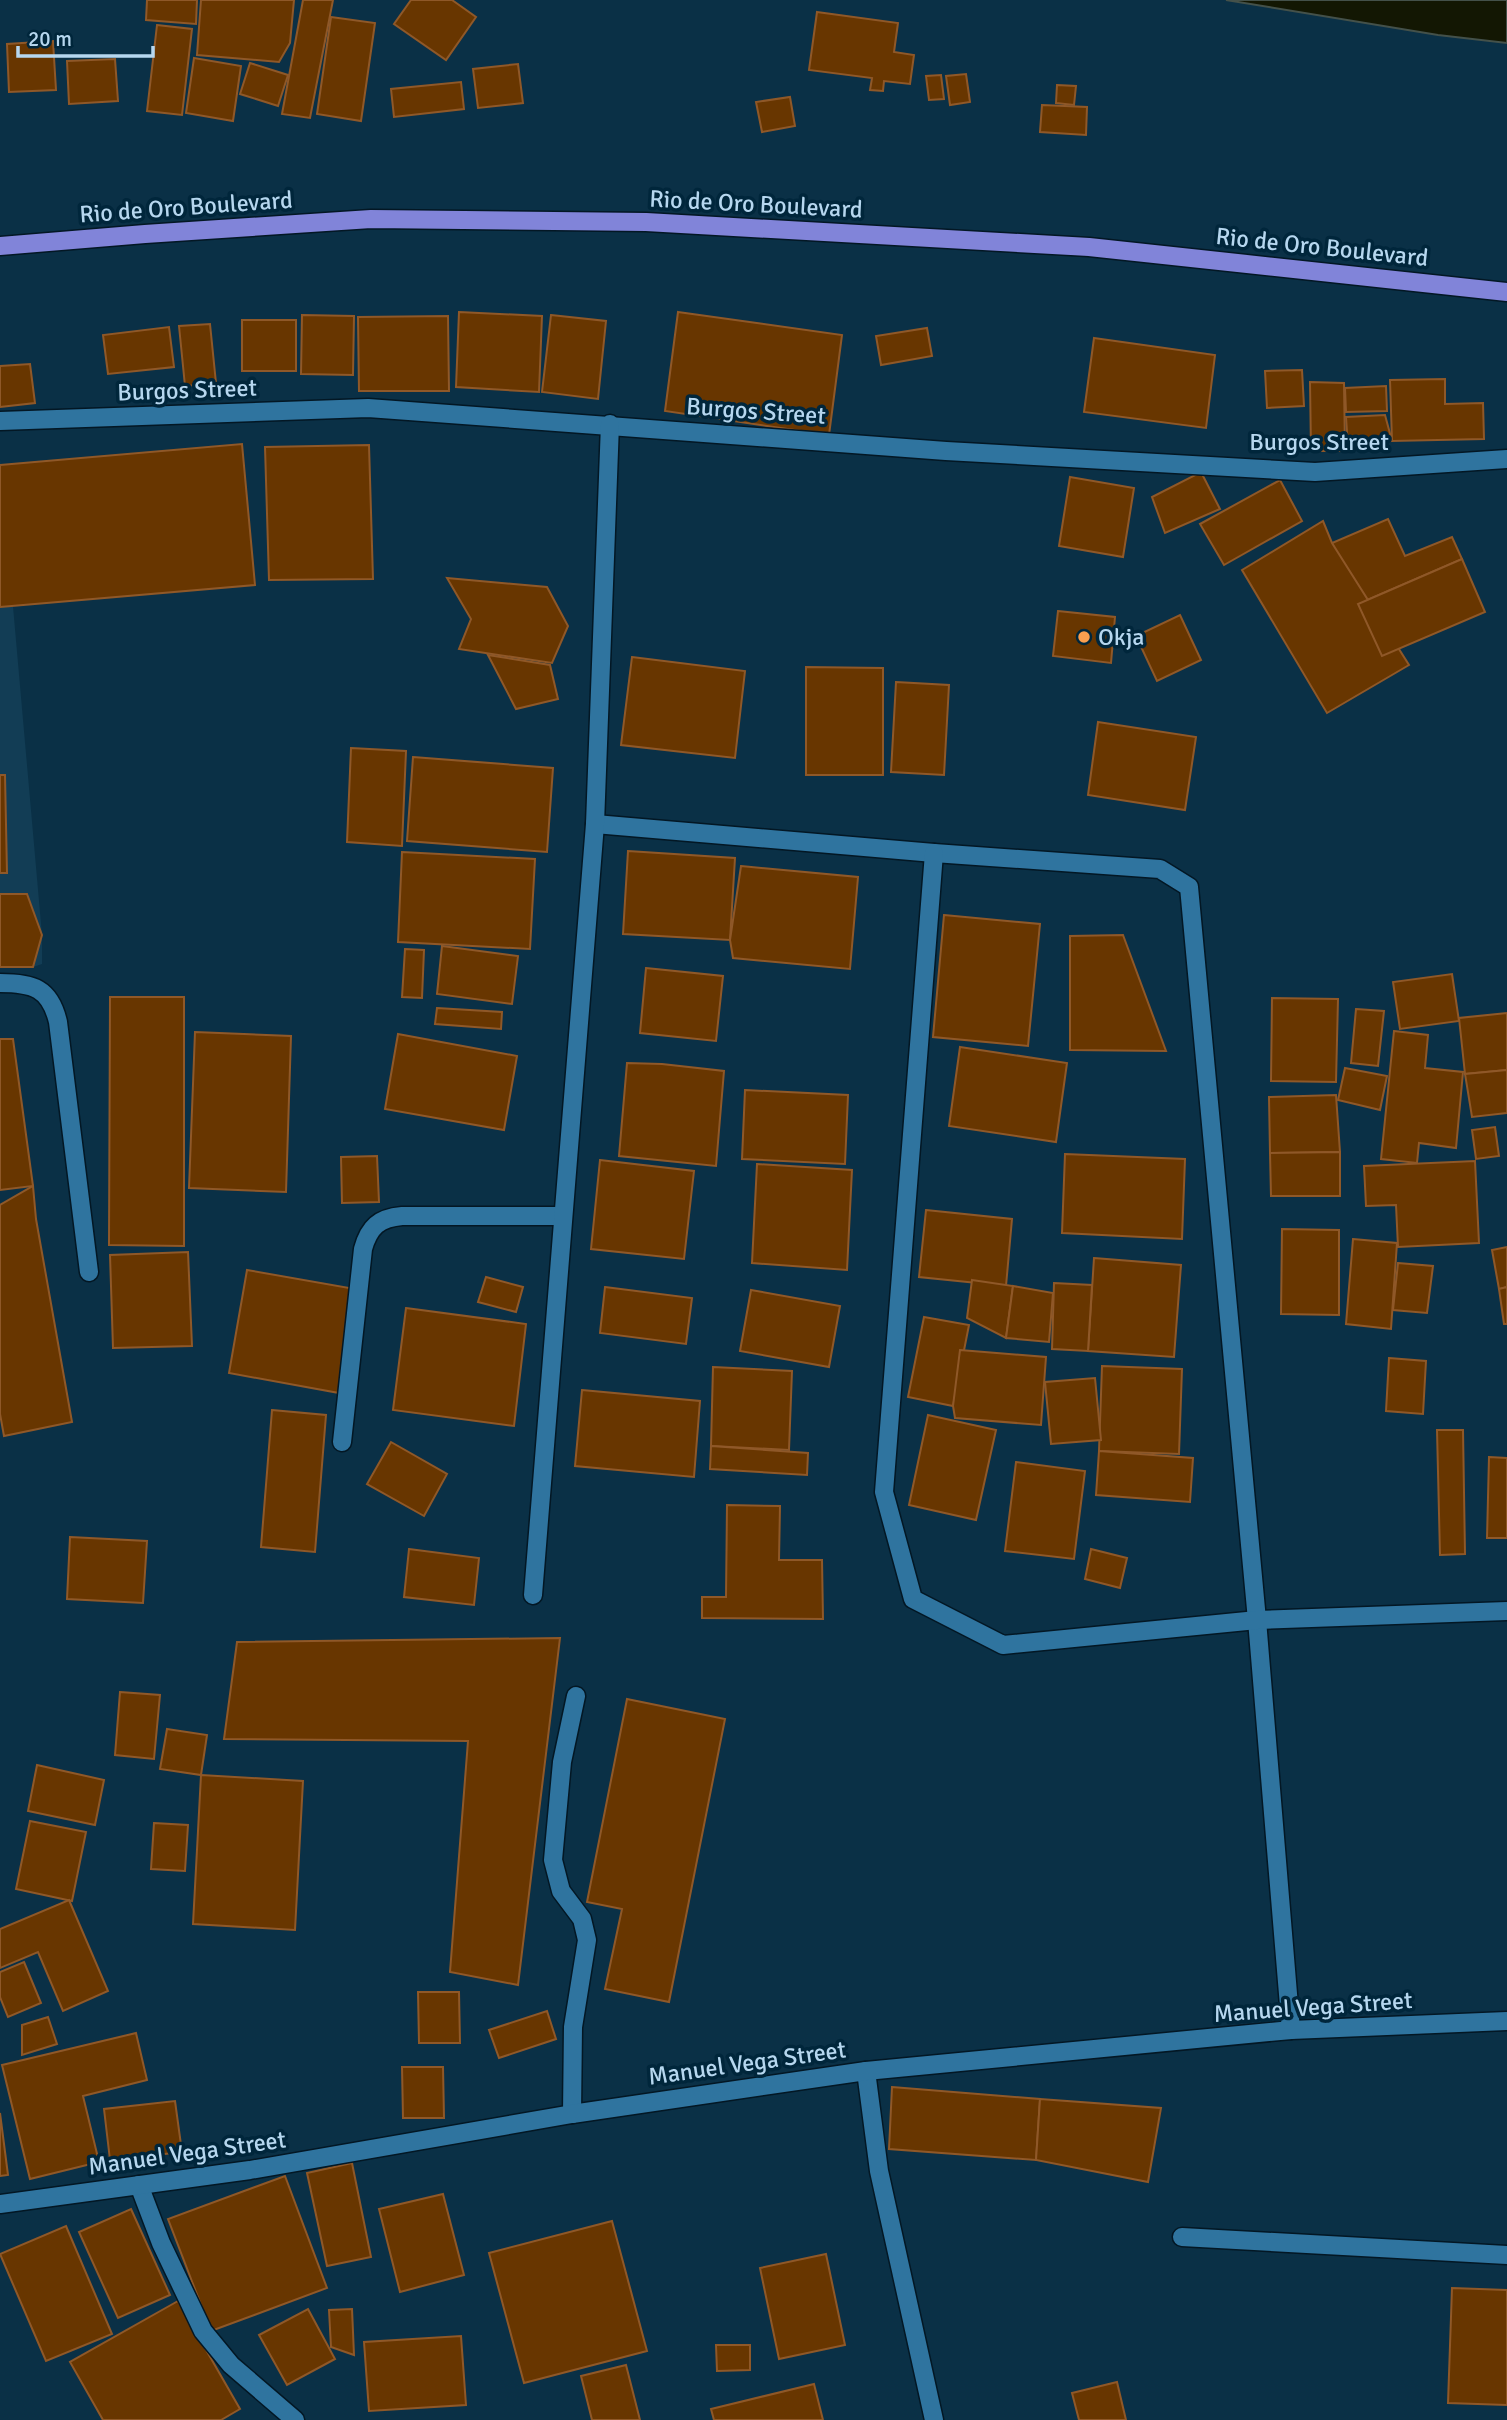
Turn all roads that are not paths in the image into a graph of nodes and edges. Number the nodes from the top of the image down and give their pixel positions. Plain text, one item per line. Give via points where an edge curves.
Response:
1 (0, 246) edge
2 (1507, 292) edge
3 (0, 421) edge
4 (610, 424) junction
5 (1507, 459) edge
6 (595, 824) junction
7 (934, 853) junction
8 (0, 983) edge
9 (562, 1216) junction
10 (89, 1272) dead end
11 (342, 1441) dead end
12 (533, 1595) dead end
13 (1507, 1611) edge
14 (1256, 1620) junction
15 (576, 1696) dead end
16 (1507, 2021) edge
17 (1291, 2030) junction
18 (866, 2071) junction
19 (572, 2114) junction
20 (139, 2185) junction
21 (0, 2204) edge
22 (1182, 2237) dead end
23 (1507, 2255) edge
24 (295, 2420) edge
25 (934, 2420) edge

1 - 2 main road, Rio de Oro Boulevard via 371,219 646,222 1090,247
3 - 4 street, Burgos Street via 368,408
4 - 5 street, Burgos Street via 946,451 1315,472
4 - 6 street
6 - 7 street
6 - 9 street
7 - 14 street via 1160,869 1189,887
7 - 14 street via 884,1492 913,1599 1003,1645
8 - 10 street via 39,989 54,1004
9 - 11 street via 402,1216 383,1219 372,1227 363,1250
9 - 12 street
13 - 14 street
14 - 17 street
15 - 19 street via 562,1762 553,1860 561,1891 582,1919 587,1940 573,2026
16 - 17 street, Manuel Vega Street
17 - 18 street, Manuel Vega Street
18 - 19 street, Manuel Vega Street
18 - 25 street via 879,2171
19 - 20 street, Manuel Vega Street
20 - 21 street, Manuel Vega Street
20 - 24 street via 203,2331 231,2365
22 - 23 street

